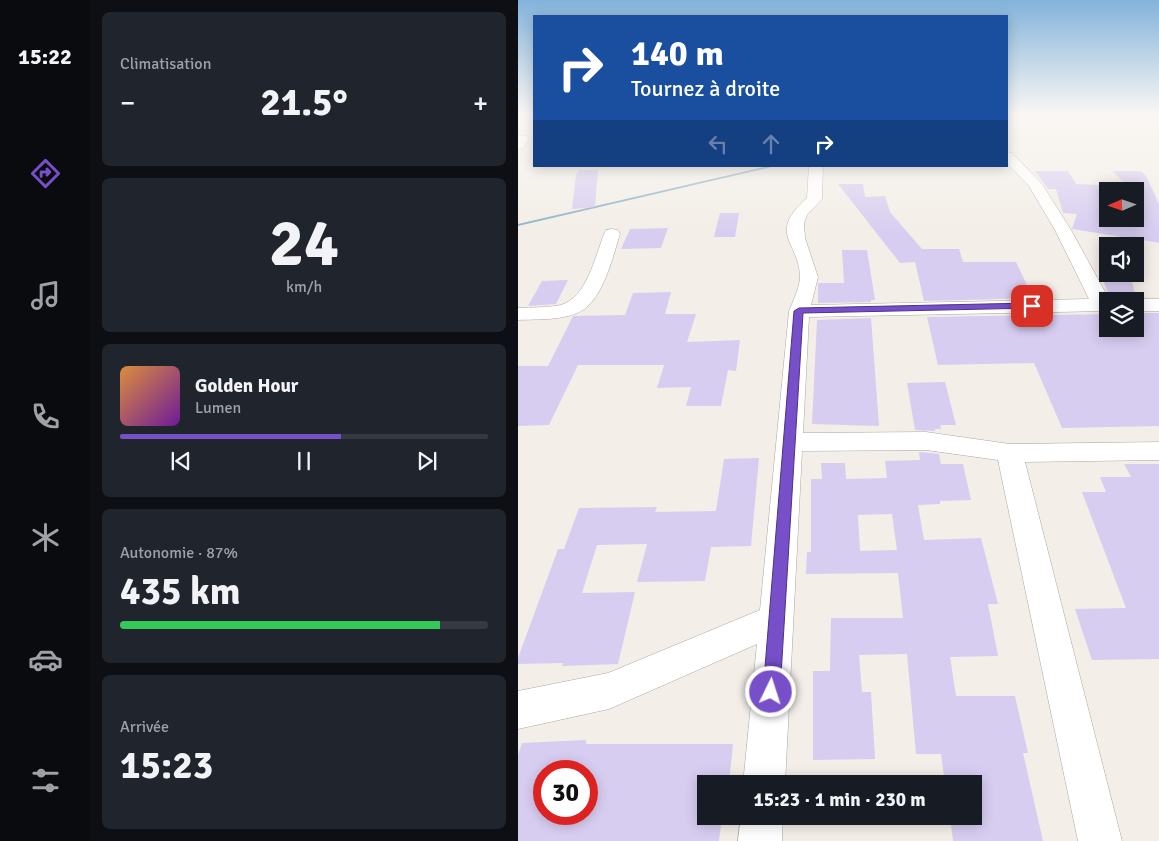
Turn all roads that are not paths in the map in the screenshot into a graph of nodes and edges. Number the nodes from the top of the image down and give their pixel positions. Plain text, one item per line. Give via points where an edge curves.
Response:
1 (1008, 157) edge
2 (816, 167) edge
3 (612, 234) dead end
4 (1099, 294) edge
5 (1099, 305) edge
6 (1144, 305) edge
7 (1160, 305) edge
8 (799, 311) junction
9 (518, 314) edge
10 (790, 442) junction
11 (1160, 451) edge
12 (1010, 453) junction
13 (777, 619) junction
14 (518, 710) edge
15 (765, 775) edge
16 (761, 825) edge
17 (760, 841) edge
18 (1100, 841) edge

1 - 4 street via 1035,184
2 - 8 street via 814,199 798,214 795,224 809,279
3 - 9 street via 589,291 577,305 555,312
5 - 8 street
6 - 7 street
8 - 10 street
10 - 12 street via 926,441
10 - 13 street
11 - 12 street
12 - 18 street
13 - 14 street via 609,691
13 - 15 street
16 - 17 street

